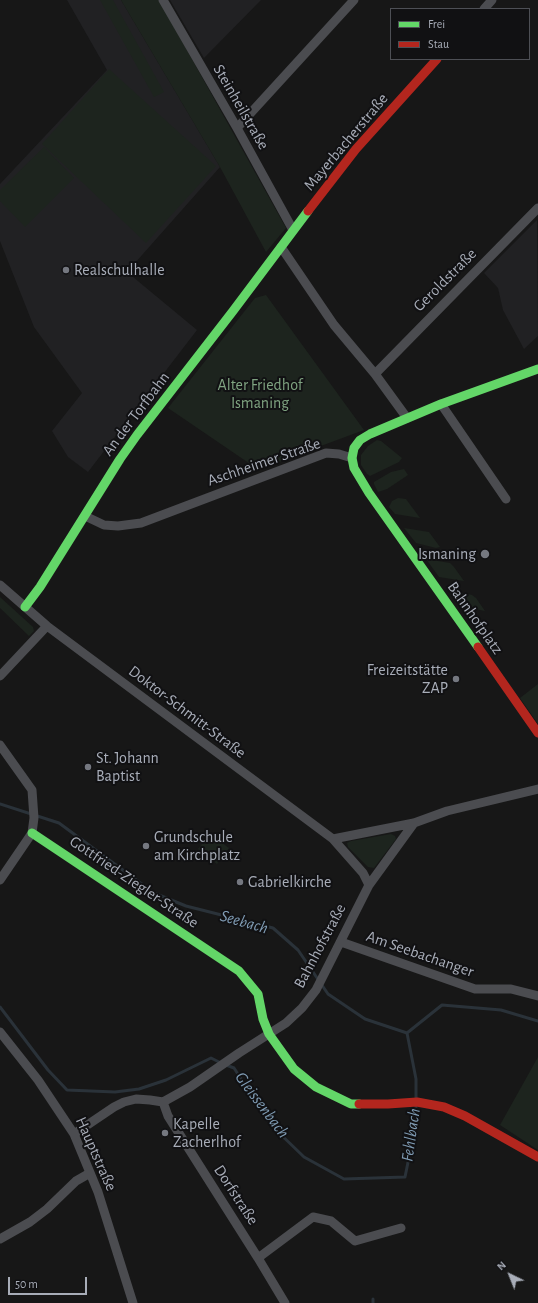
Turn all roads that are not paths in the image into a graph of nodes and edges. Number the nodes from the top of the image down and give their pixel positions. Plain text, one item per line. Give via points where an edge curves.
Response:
1 (163, 0) edge
2 (354, 0) edge
3 (492, 0) edge
4 (485, 8) edge
5 (436, 60) edge
6 (237, 128) junction
7 (538, 208) edge
8 (293, 230) junction
9 (281, 247) junction
10 (538, 369) edge
11 (375, 374) junction
12 (440, 404) junction
13 (407, 418) junction
14 (352, 458) junction
15 (506, 498) dead end
16 (85, 516) junction
17 (0, 585) edge
18 (25, 607) junction
19 (46, 626) junction
20 (0, 676) edge
21 (538, 733) edge
22 (0, 745) edge
23 (538, 789) edge
24 (414, 823) junction
25 (32, 833) junction
26 (333, 839) junction
27 (0, 880) edge
28 (370, 885) junction
29 (341, 942) junction
30 (538, 996) edge
31 (0, 1032) edge
32 (269, 1034) junction
33 (163, 1102) junction
34 (74, 1134) junction
35 (538, 1157) edge
36 (90, 1173) junction
37 (401, 1228) dead end
38 (0, 1239) edge
39 (258, 1258) junction
40 (133, 1303) edge
41 (284, 1303) edge

1 - 6 street, Steinheilstraße
2 - 6 street
3 - 4 street
5 - 8 street, Mayerbacherstraße via 356,149
6 - 8 street, Steinheilstraße
7 - 11 street, Geroldstraße
8 - 9 street, Mayerbacherstraße
9 - 11 street via 334,325
9 - 16 street, An der Torfbahn via 137,435
10 - 12 street
11 - 13 street
12 - 13 street
12 - 15 street
13 - 14 street via 365,436 354,448
14 - 16 street, Aschheimer Straße via 326,453 140,523 104,525
14 - 21 street, Bahnhofplatz via 354,468 369,493
16 - 18 street, An der Torfbahn
17 - 18 street, Doktor-Schmitt-Straße
18 - 19 street, Doktor-Schmitt-Straße
19 - 20 street
19 - 26 street, Doktor-Schmitt-Straße
22 - 25 street via 32,790
23 - 24 street via 447,811
24 - 26 street
24 - 28 street, Bahnhofstraße
25 - 27 street
25 - 32 street, Gottfried-Ziegler-Straße via 239,971 258,994
26 - 28 street, Doktor-Schmitt-Straße via 363,873
28 - 29 street, Bahnhofstraße
29 - 30 street, Am Seebachanger via 475,989 511,989
29 - 32 street, Bahnhofstraße via 317,988 302,1008
31 - 34 street, Hauptstraße via 38,1080
32 - 33 street, Bahnhofstraße
32 - 35 street, Gottfried-Ziegler-Straße via 294,1069 316,1087 351,1104 415,1102 444,1107
33 - 34 street via 136,1099 124,1102
33 - 39 street, Dorfstraße via 168,1116
34 - 36 street, Hauptstraße
36 - 38 street via 76,1182 36,1218
36 - 40 street, Hauptstraße
37 - 39 street via 355,1241 331,1221 312,1217
39 - 41 street, Dorfstraße

